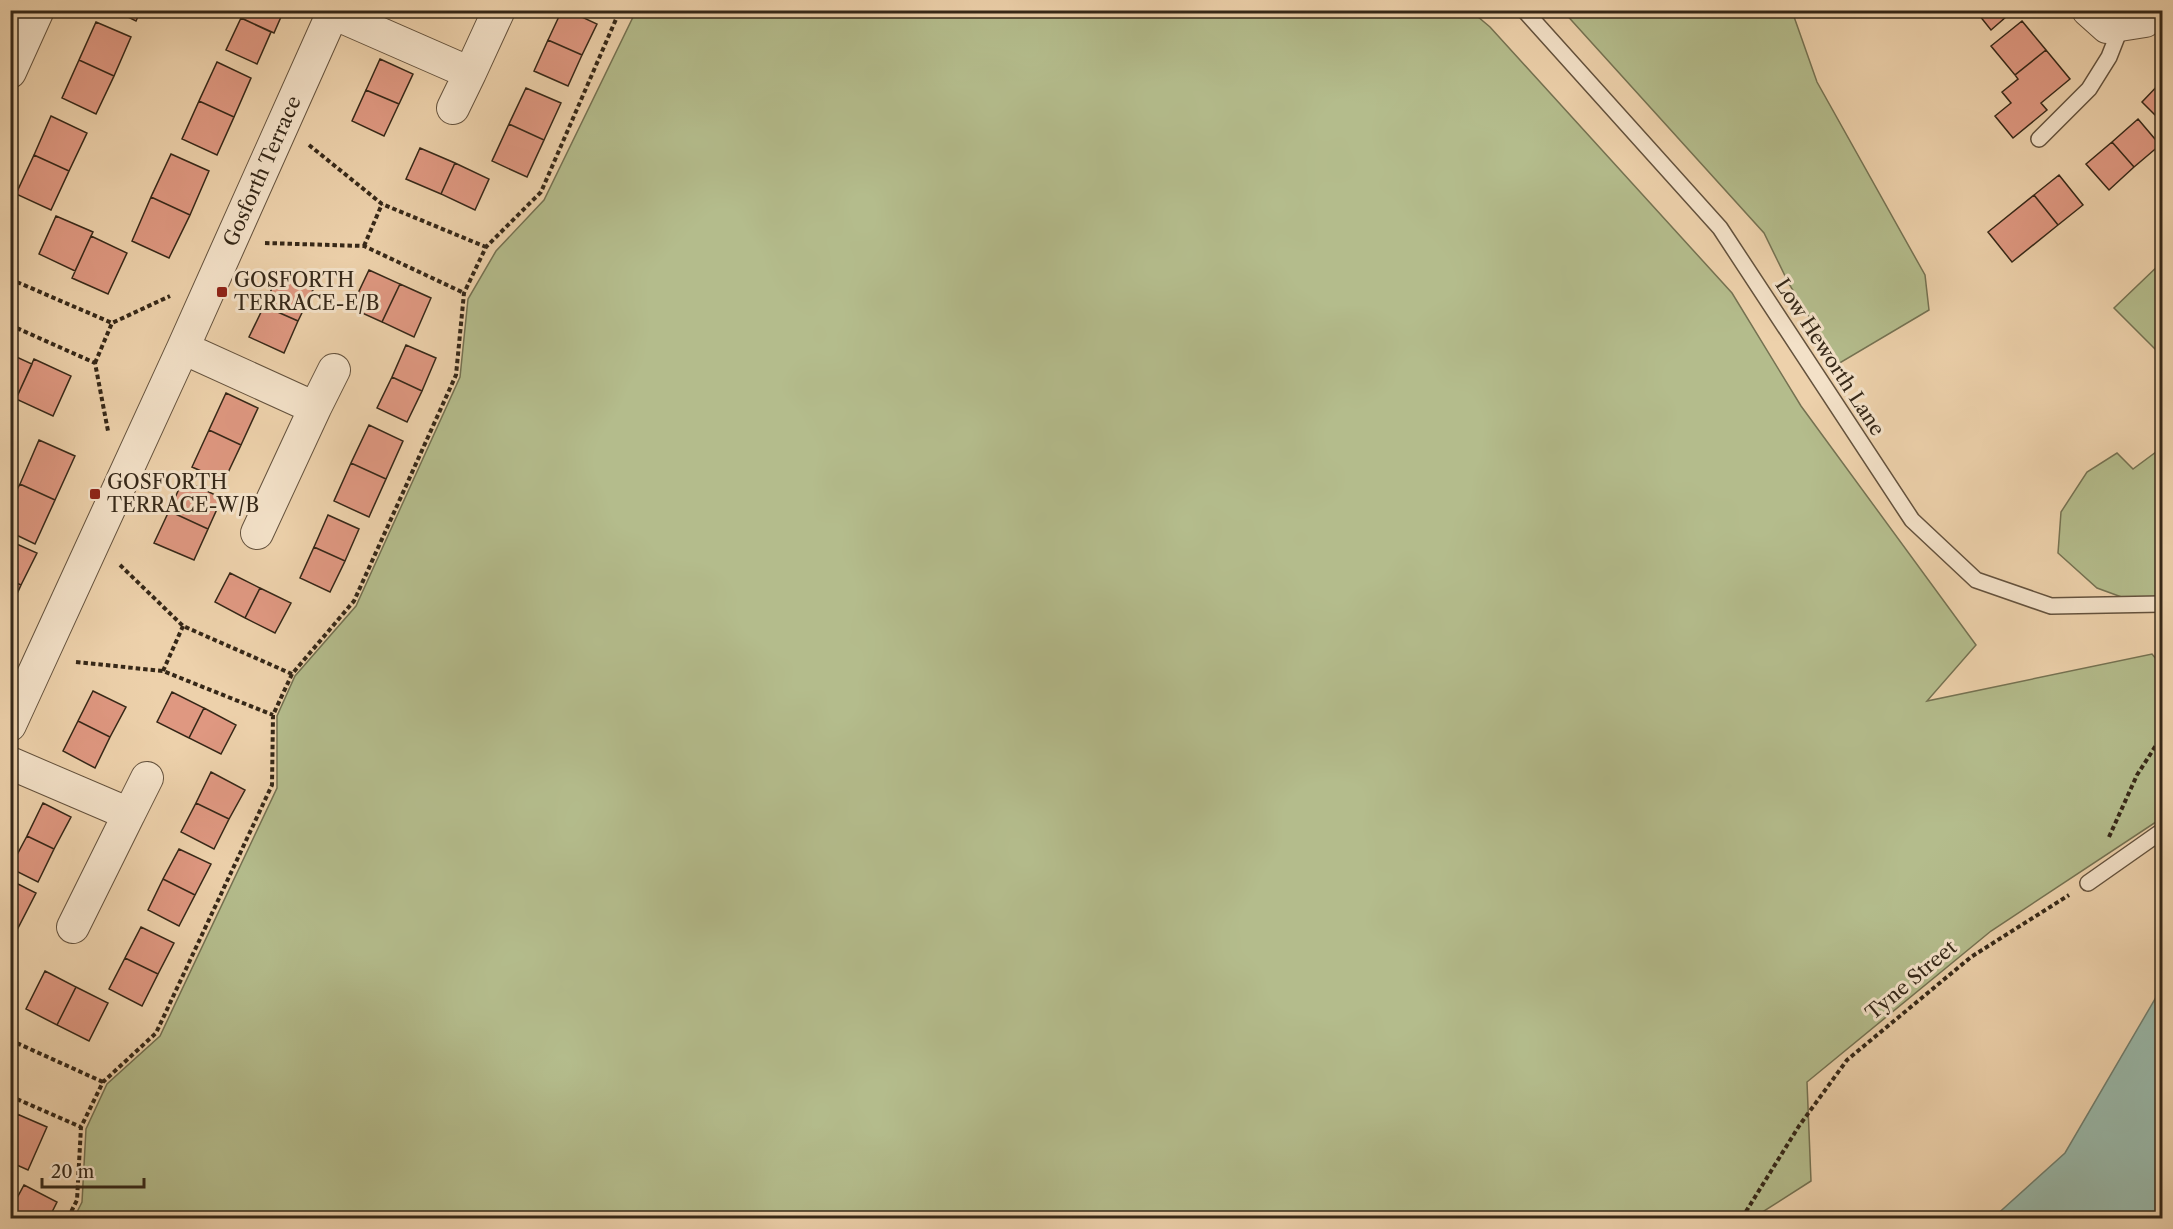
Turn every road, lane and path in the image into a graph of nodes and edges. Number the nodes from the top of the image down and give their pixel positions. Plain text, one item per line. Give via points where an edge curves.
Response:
1 (38, 10) edge
2 (500, 10) edge
3 (620, 10) edge
4 (1524, 10) edge
5 (2088, 10) edge
6 (2154, 10) edge
7 (333, 12) edge
8 (2122, 24) junction
9 (10, 72) edge
10 (470, 73) junction
11 (453, 108) dead end
12 (283, 124) junction
13 (2039, 139) dead end
14 (382, 204) junction
15 (231, 242) junction
16 (364, 246) junction
17 (486, 247) junction
18 (217, 274) junction
19 (10, 279) edge
20 (464, 293) junction
21 (112, 323) junction
22 (10, 325) edge
23 (183, 348) junction
24 (95, 363) junction
25 (334, 370) dead end
26 (315, 408) junction
27 (119, 488) junction
28 (257, 533) dead end
29 (95, 541) junction
30 (2163, 604) edge
31 (183, 626) junction
32 (41, 658) junction
33 (163, 671) junction
34 (292, 674) junction
35 (273, 715) junction
36 (10, 725) edge
37 (2163, 736) edge
38 (10, 763) edge
39 (147, 778) dead end
40 (129, 814) junction
41 (2163, 831) edge
42 (2088, 883) junction
43 (73, 927) dead end
44 (10, 1040) edge
45 (103, 1082) junction
46 (10, 1096) edge
47 (81, 1127) junction
48 (68, 1218) edge
49 (1743, 1218) edge

1 - 9 street
2 - 10 street
3 - 17 path via 541,192
4 - 30 lane, Low Heworth Lane via 1720,228 1912,520 1976,580 2051,606
5 - 8 street via 2107,27
6 - 8 street via 2145,21
7 - 10 street
7 - 12 street, Gosforth Terrace
8 - 13 lane via 2109,57 2089,89
10 - 11 street
12 - 14 path
12 - 15 street, Gosforth Terrace
14 - 16 path
14 - 17 path
15 - 16 path
15 - 18 street, Gosforth Terrace
16 - 20 path
17 - 20 path
18 - 21 path
18 - 23 street, Gosforth Terrace
19 - 21 path
20 - 34 path via 456,375 354,601
21 - 24 path
22 - 24 path
23 - 26 street
23 - 27 street, Gosforth Terrace
24 - 27 path
25 - 26 street
26 - 28 street
27 - 29 street, Gosforth Terrace
29 - 31 path
29 - 32 street, Gosforth Terrace
31 - 33 path
31 - 34 path
32 - 33 path
32 - 36 street, Gosforth Terrace
33 - 35 path
34 - 35 path
35 - 45 path via 272,785 156,1033
37 - 42 path via 2137,776
38 - 40 street
39 - 40 street
40 - 43 street
41 - 42 lane
42 - 49 path, Tyne Street via 1971,957 1847,1060 1799,1126
44 - 45 path
45 - 47 path
46 - 47 path
47 - 48 path via 77,1200

